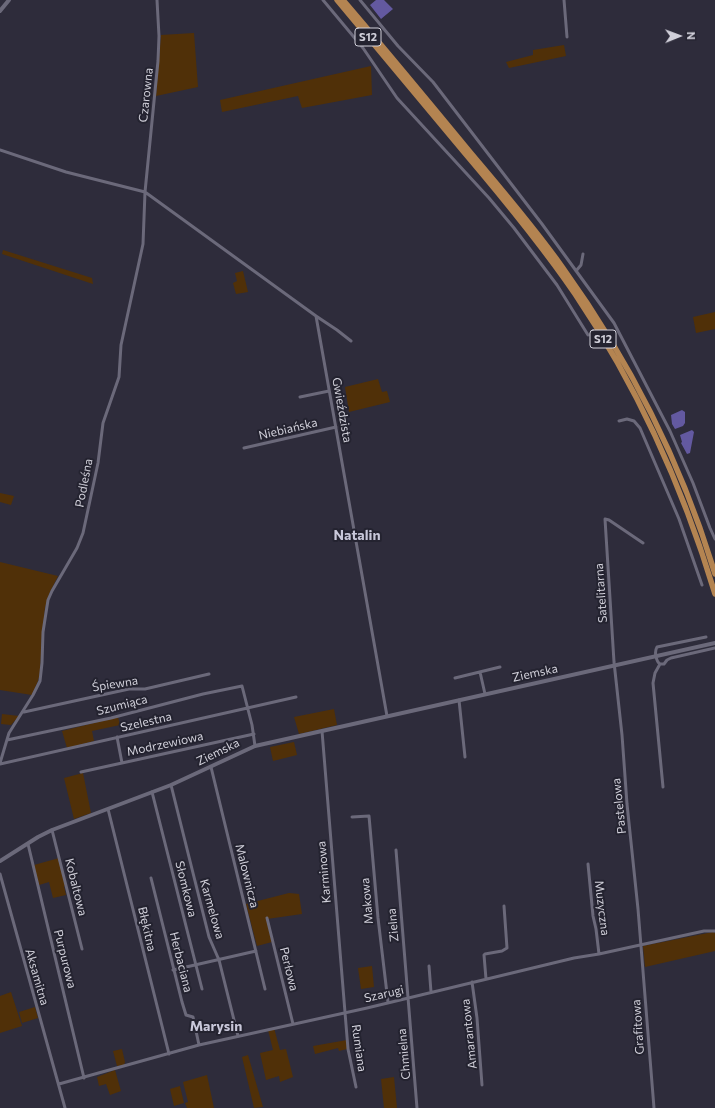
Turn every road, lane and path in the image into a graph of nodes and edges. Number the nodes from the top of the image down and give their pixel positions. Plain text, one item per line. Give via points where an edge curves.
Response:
1 (9, 0) edge
2 (157, 0) edge
3 (323, 0) edge
4 (337, 0) edge
5 (343, 0) edge
6 (360, 0) edge
7 (564, 0) edge
8 (0, 11) edge
9 (567, 37) dead end
10 (401, 72) junction
11 (437, 116) junction
12 (0, 150) edge
13 (145, 192) junction
14 (583, 254) dead end
15 (576, 271) junction
16 (316, 316) junction
17 (588, 335) dead end
18 (351, 341) dead end
19 (329, 390) junction
20 (300, 397) dead end
21 (619, 421) dead end
22 (336, 427) junction
23 (244, 448) dead end
24 (715, 539) edge
25 (643, 543) dead end
26 (715, 574) edge
27 (702, 585) dead end
28 (715, 594) edge
29 (706, 637) dead end
30 (715, 643) edge
31 (715, 648) edge
32 (656, 657) junction
33 (660, 664) junction
34 (615, 666) junction
35 (500, 667) dead end
36 (480, 672) junction
37 (209, 674) dead end
38 (455, 678) dead end
39 (485, 694) junction
40 (296, 697) dead end
41 (460, 700) junction
42 (247, 708) junction
43 (24, 712) junction
44 (387, 716) junction
45 (322, 731) junction
46 (254, 734) junction
47 (117, 738) junction
48 (7, 740) junction
49 (255, 746) junction
50 (465, 757) dead end
51 (122, 763) junction
52 (0, 764) edge
53 (211, 767) junction
54 (81, 772) dead end
55 (171, 785) junction
56 (663, 788) dead end
57 (152, 792) junction
58 (108, 809) junction
59 (352, 817) dead end
60 (52, 830) junction
61 (28, 844) junction
62 (396, 850) dead end
63 (0, 861) edge
64 (588, 864) dead end
65 (0, 874) edge
66 (151, 878) dead end
67 (504, 906) dead end
68 (267, 918) dead end
69 (715, 931) edge
70 (641, 944) junction
71 (82, 949) dead end
72 (256, 951) junction
73 (599, 954) junction
74 (219, 960) junction
75 (196, 965) junction
76 (429, 966) dead end
77 (173, 970) junction
78 (486, 979) junction
79 (472, 982) junction
80 (202, 989) dead end
81 (265, 989) dead end
82 (431, 992) junction
83 (408, 998) junction
84 (388, 1002) junction
85 (345, 1012) junction
86 (293, 1024) junction
87 (238, 1036) junction
88 (199, 1045) junction
89 (169, 1054) junction
90 (84, 1078) junction
91 (59, 1084) junction
92 (482, 1085) dead end
93 (356, 1087) dead end
94 (65, 1108) edge
95 (418, 1108) edge
96 (654, 1108) edge

1 - 8 street
2 - 13 street, Czarowna via 158,60
3 - 17 street via 363,48 397,98 514,228 557,285
4 - 10 highway, S12
5 - 10 highway, S12
6 - 15 street via 398,46 433,82
7 - 9 street
10 - 11 highway, S12
11 - 26 highway, S12 via 542,239 610,340 667,446
11 - 28 highway, S12 via 539,243 608,346 644,411 670,468
12 - 13 street via 66,172
13 - 16 street
13 - 43 street, Podleśna via 143,244 121,345 119,377 103,423 98,463 83,533 48,600 40,681
14 - 15 street via 581,266
15 - 24 street via 614,323 667,424 694,483
16 - 18 street
16 - 19 street, Gwieździsta
19 - 20 street
19 - 22 street, Gwieździsta
21 - 27 street via 634,420 640,428 679,520
22 - 23 street, Niebiańska
22 - 44 street, Gwieździsta
25 - 34 street, Satelitarna via 605,519
29 - 32 street via 657,647
30 - 32 street, Ziemska
31 - 33 street via 672,658
32 - 33 street
32 - 34 street, Ziemska
33 - 56 street via 653,683
34 - 39 street, Ziemska
34 - 70 street, Pastelowa
35 - 36 street
36 - 38 street
36 - 39 street
37 - 43 street, Śpiewna
39 - 41 street, Ziemska
40 - 42 street, Szelestna
41 - 44 street, Ziemska
41 - 50 street
42 - 46 street
42 - 47 street, Szelestna
42 - 48 street, Szumiąca via 242,686
43 - 48 street, Podleśna
44 - 45 street, Ziemska
45 - 49 street, Ziemska
45 - 85 street, Karminowa
46 - 49 street
46 - 51 street, Modrzewiowa
47 - 51 street
47 - 52 street, Szelestna
48 - 52 street, Podleśna
49 - 53 street, Ziemska
51 - 54 street, Modrzewiowa
53 - 55 street, Ziemska
53 - 72 street, Malownicza
55 - 57 street, Ziemska
55 - 74 street, Karmelowa via 208,932
57 - 58 street, Ziemska
57 - 75 street, Słomkowa
58 - 60 street, Ziemska
58 - 89 street, Błękitna
59 - 84 street, Makowa via 369,816
60 - 61 street, Ziemska
60 - 71 street, Kobaltowa
61 - 63 street, Ziemska
61 - 90 street, Purpurowa
62 - 83 street, Zielna
64 - 73 street, Muzyczna
65 - 91 street, Aksamitna
66 - 77 street, Herbaciana
67 - 78 street via 507,948 484,955
68 - 86 street, Perłowa
69 - 70 street, Szarugi
70 - 73 street, Szarugi
70 - 96 street, Grafitowa
72 - 74 street
72 - 81 street, Malownicza
73 - 78 street, Szarugi
74 - 75 street
74 - 87 street, Karmelowa
75 - 77 street
75 - 80 street, Słomkowa
76 - 82 street
77 - 88 street, Herbaciana via 186,1015 193,1017
78 - 79 street, Szarugi
79 - 82 street, Szarugi
79 - 92 street, Amarantowa
82 - 83 street, Szarugi
83 - 84 street, Szarugi
83 - 95 street, Chmielna
84 - 85 street, Szarugi
85 - 86 street, Szarugi
85 - 93 street, Rumiana via 348,1055
86 - 87 street, Szarugi
87 - 88 street, Szarugi
88 - 89 street, Szarugi
89 - 90 street, Szarugi
90 - 91 street, Szarugi
91 - 94 street, Aksamitna

